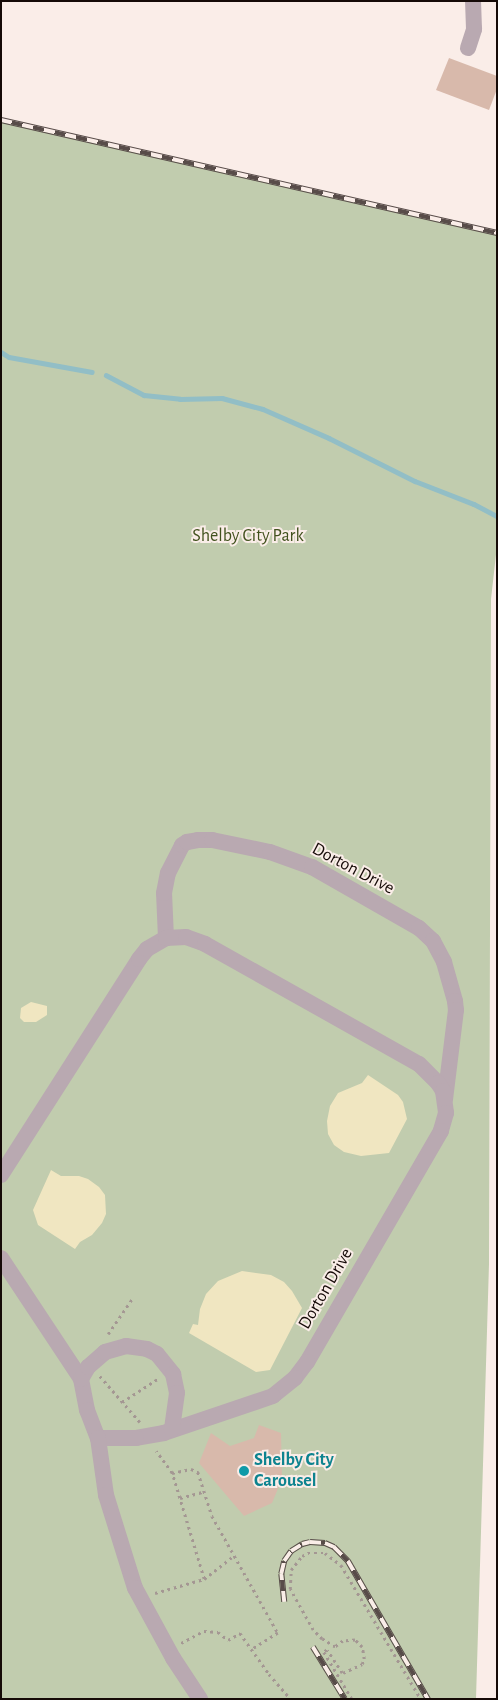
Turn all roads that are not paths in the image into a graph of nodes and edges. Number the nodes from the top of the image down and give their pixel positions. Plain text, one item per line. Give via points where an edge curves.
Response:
1 (473, 1) edge
2 (468, 48) dead end
3 (166, 938) junction
4 (445, 1099) junction
5 (1, 1175) edge
6 (1, 1258) edge
7 (81, 1378) junction
8 (172, 1430) junction
9 (98, 1438) junction
10 (200, 1699) edge

1 - 2 street via 474,29
3 - 4 street via 186,937 205,944 419,1064 438,1083
3 - 4 street, Dorton Drive via 164,893 168,873 182,846 198,840 270,852 312,867 419,928 433,941 444,962 456,1002
3 - 5 street via 147,949 139,959
4 - 8 street, Dorton Drive via 445,1121 441,1131 307,1362 294,1378 273,1396
6 - 7 street
7 - 8 street via 116,1347 136,1346 157,1354 170,1371 177,1393
7 - 9 street via 87,1410
8 - 9 street, Dorton Drive via 136,1438
9 - 10 street via 106,1495 135,1588

